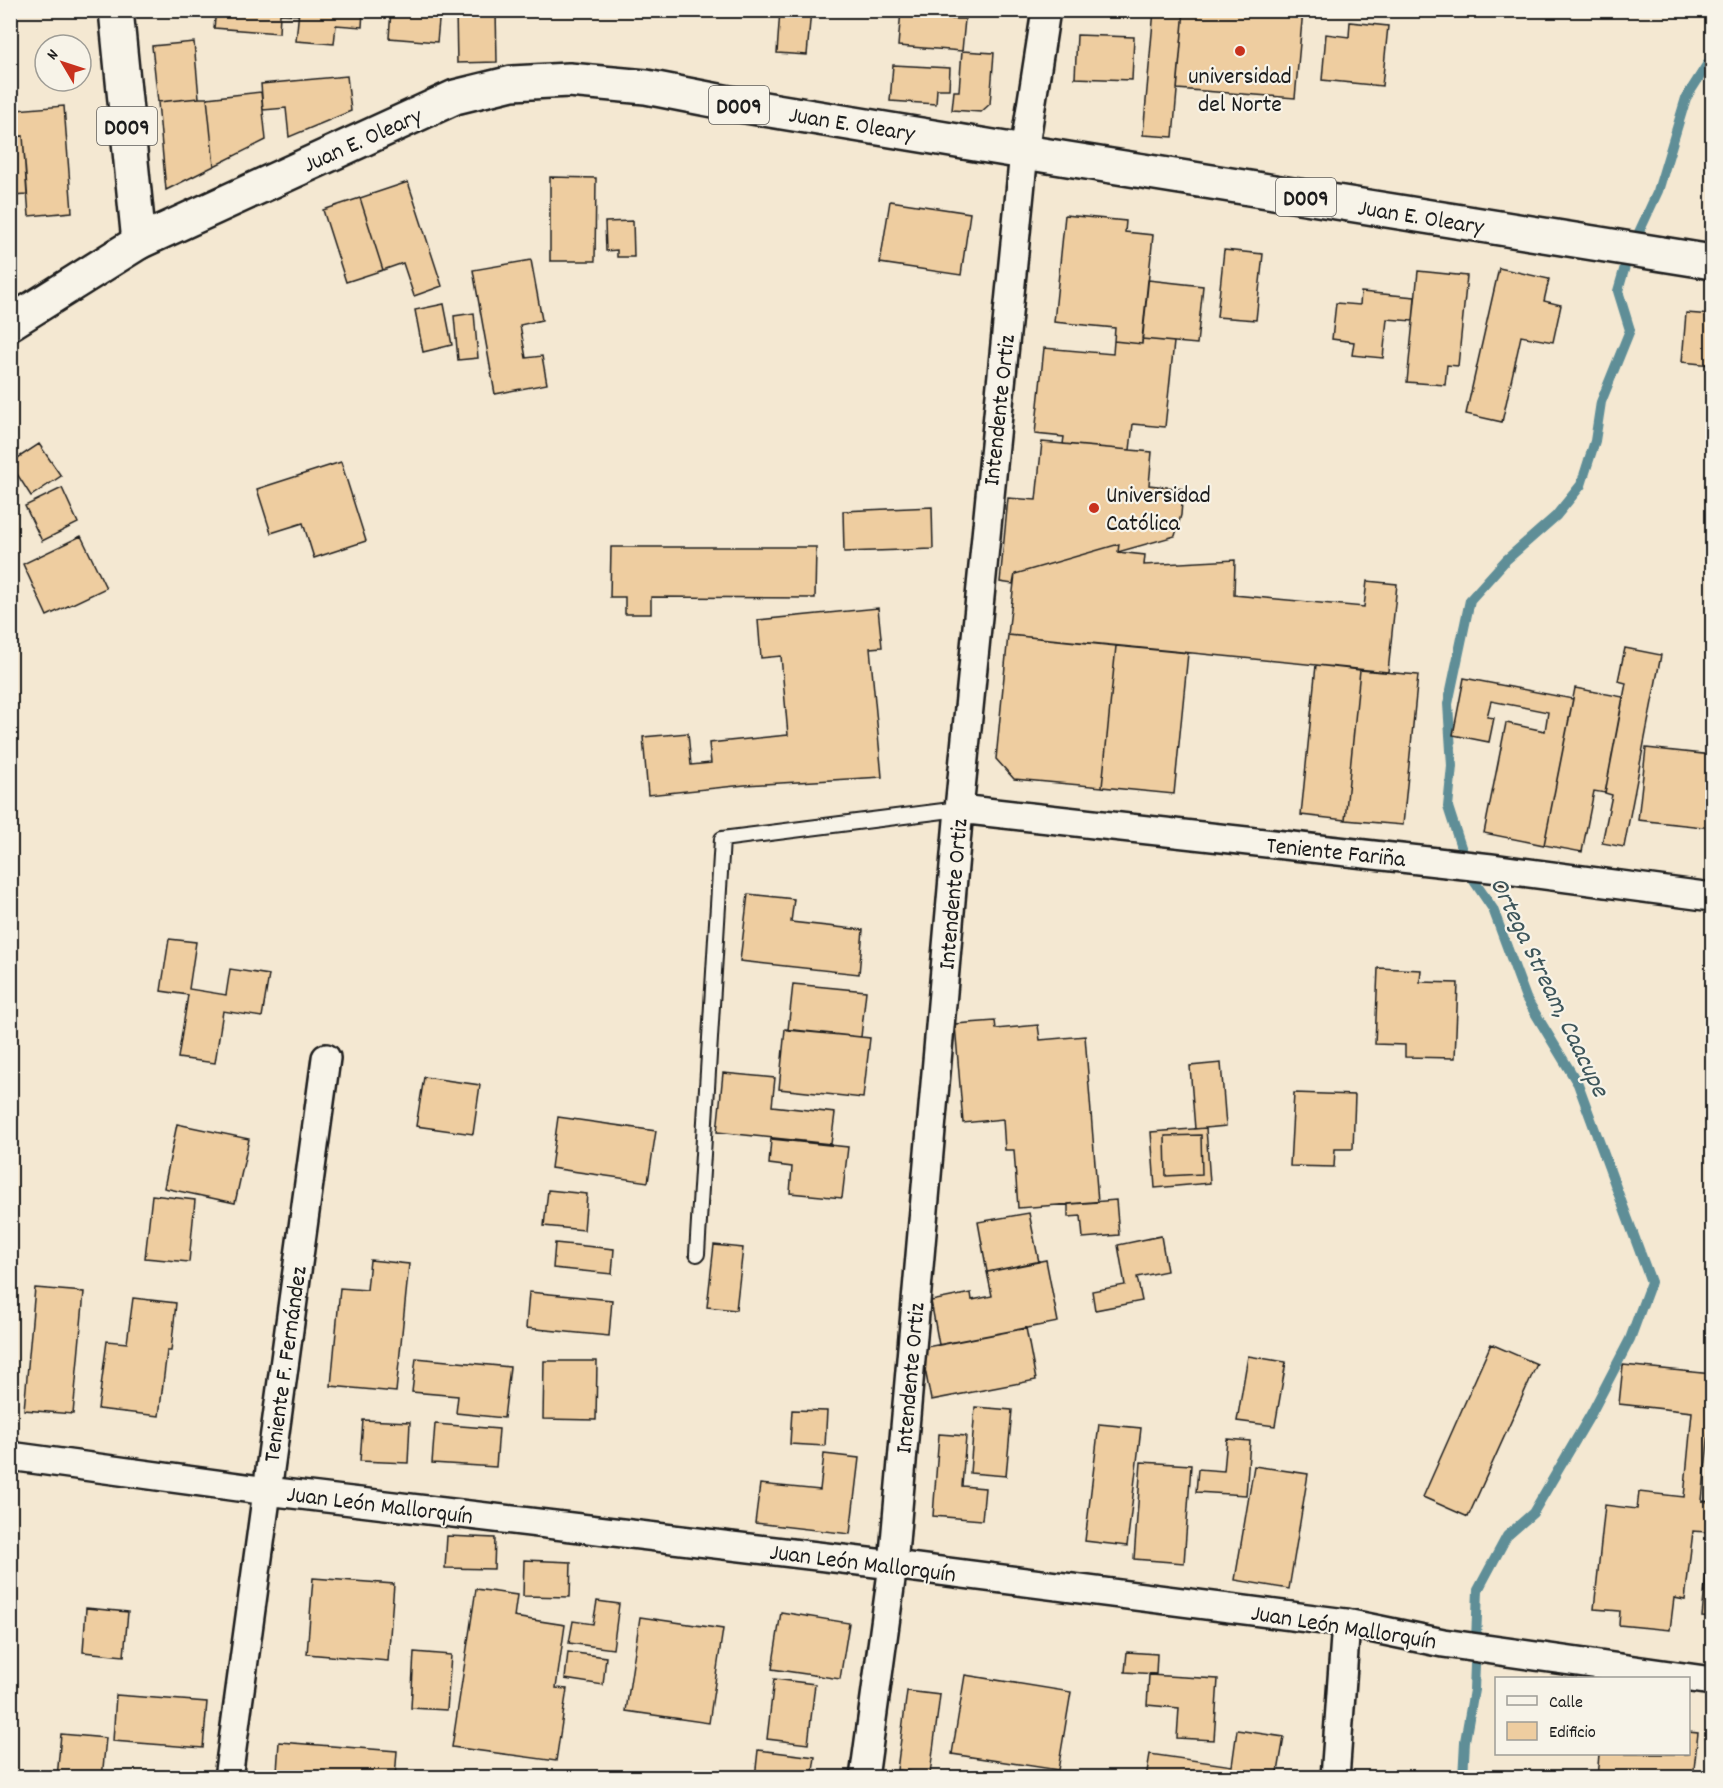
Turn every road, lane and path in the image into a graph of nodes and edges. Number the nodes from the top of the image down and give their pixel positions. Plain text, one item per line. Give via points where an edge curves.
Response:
1 (116, 10) edge
2 (1046, 10) edge
3 (1024, 152) junction
4 (139, 242) junction
5 (1713, 262) edge
6 (10, 323) edge
7 (959, 809) junction
8 (1713, 897) edge
9 (326, 1058) dead end
10 (697, 1254) dead end
11 (10, 1456) edge
12 (267, 1491) junction
13 (893, 1565) junction
14 (1346, 1623) junction
15 (1686, 1677) edge
16 (1690, 1678) edge
17 (1713, 1681) edge
18 (228, 1778) edge
19 (864, 1778) edge
20 (1335, 1778) edge

1 - 4 main road, D009
2 - 3 street, Intendente Ortiz
3 - 4 main road, Juan E. Oleary / D009 via 646,87 569,80 512,83 455,97
3 - 5 main road, Juan E. Oleary / D009
3 - 7 street, Intendente Ortiz
4 - 6 main road, Juan E. Oleary
7 - 8 street, Teniente Fariña via 1491,868
7 - 10 lane via 722,839
7 - 13 street, Intendente Ortiz
9 - 12 street, Teniente F. Fernández
11 - 12 street, Juan León Mallorquín
12 - 13 street, Juan León Mallorquín
12 - 18 street, Teniente F. Fernández
13 - 14 street, Juan León Mallorquín
13 - 19 street, Intendente Ortiz
14 - 15 street, Juan León Mallorquín via 1443,1643
14 - 20 street
16 - 17 street, Juan León Mallorquín

